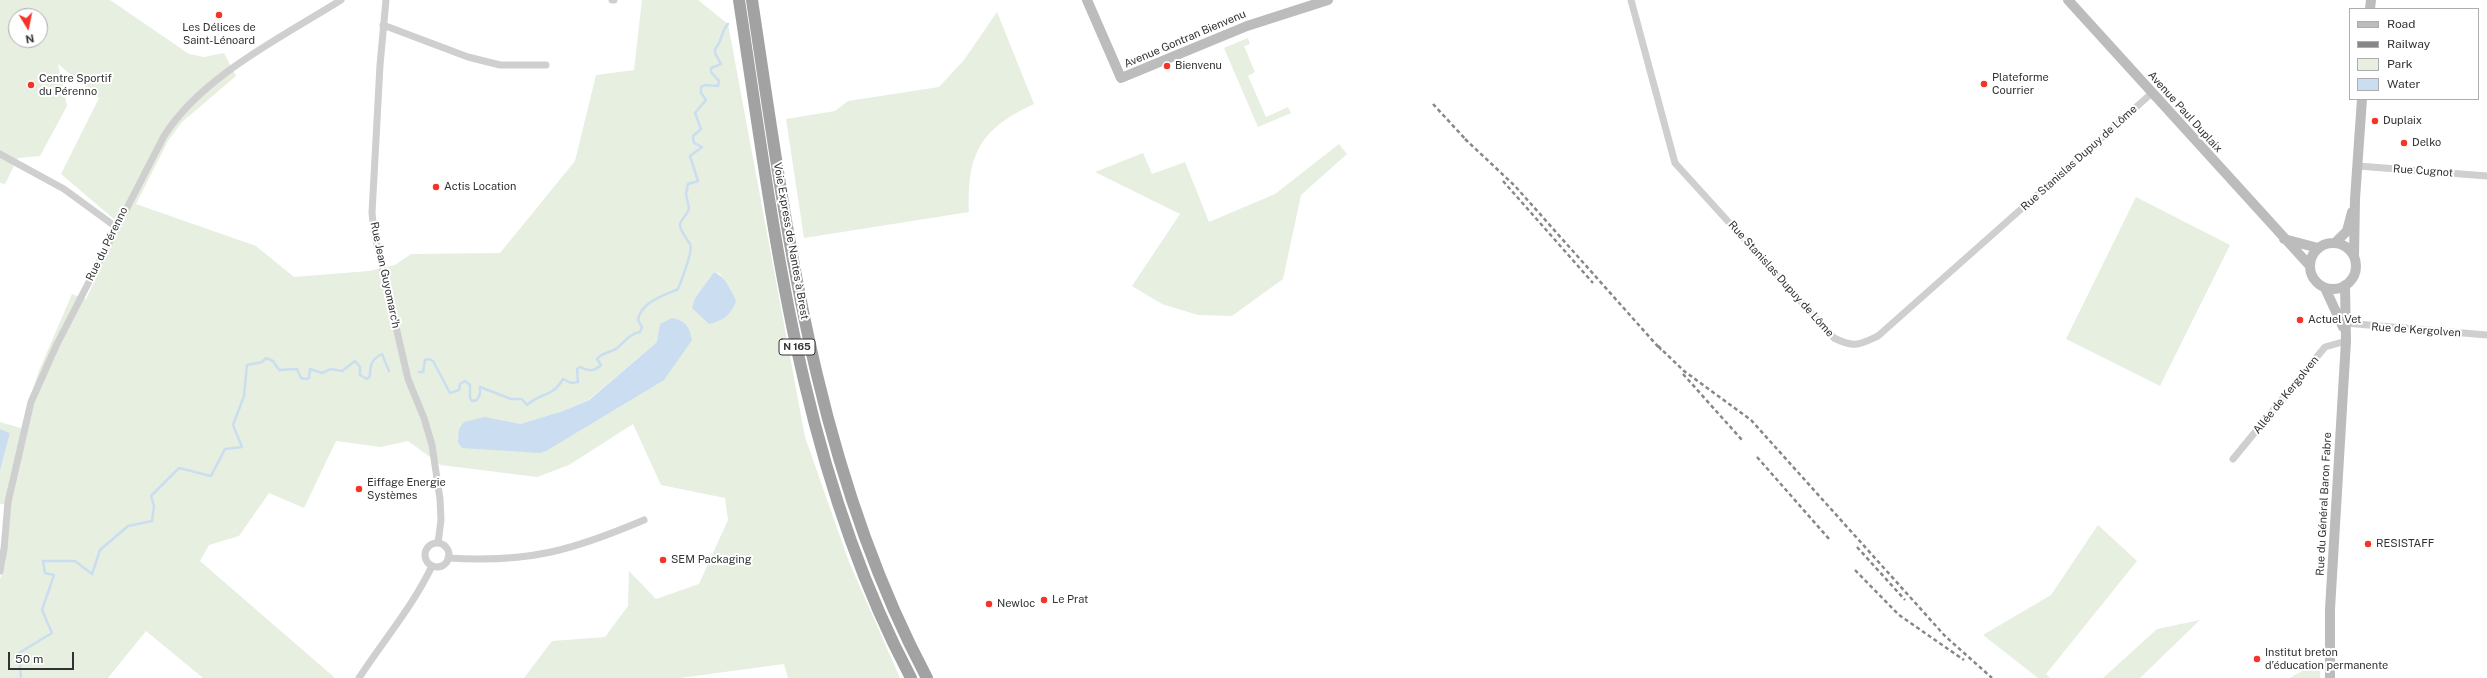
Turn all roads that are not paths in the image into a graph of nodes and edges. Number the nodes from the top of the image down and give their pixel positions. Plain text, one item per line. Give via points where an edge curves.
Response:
1 (341, 0) edge
2 (386, 0) edge
3 (739, 0) edge
4 (752, 0) edge
5 (1087, 0) edge
6 (1328, 0) edge
7 (1631, 0) edge
8 (2068, 0) edge
9 (383, 25) junction
10 (546, 65) dead end
11 (2152, 93) junction
12 (2362, 100) edge
13 (0, 154) edge
14 (2358, 166) junction
15 (2487, 176) edge
16 (2355, 199) junction
17 (116, 227) junction
18 (2284, 239) junction
19 (2334, 243) junction
20 (2318, 248) junction
21 (2354, 256) junction
22 (2310, 266) junction
23 (2346, 286) junction
24 (2325, 288) junction
25 (2346, 332) junction
26 (2487, 335) edge
27 (2233, 459) dead end
28 (644, 520) dead end
29 (438, 543) junction
30 (448, 558) junction
31 (432, 566) junction
32 (0, 571) edge
33 (359, 678) edge
34 (912, 678) edge
35 (927, 678) edge
36 (2330, 678) edge

1 - 17 street, Rue du Pérenno via 229,72 176,118
2 - 9 street, Rue Jean Guyomarc'h
3 - 34 highway, Voie Express de Nantes à Brest / N 165 via 780,262 816,430 860,565 890,636
4 - 35 highway, Voie Express de Nantes à Brest / N 165 via 797,282 831,434 846,487 872,560 892,609
5 - 6 main road, Avenue Gontran Bienvenu via 1121,78 1253,24
7 - 11 street, Rue Stanislas Dupuy de Lôme via 1675,163 1834,338 1848,346 1860,345 1878,336
8 - 11 main road, Avenue Paul Duplaix
9 - 10 street via 468,57 500,65
9 - 29 street, Rue Jean Guyomarc'h via 372,213 402,357 432,445 441,513
11 - 18 main road, Avenue Paul Duplaix
12 - 14 main road
13 - 17 street via 64,189
14 - 15 street, Rue Cugnot
14 - 16 main road
16 - 19 main road via 2347,231
16 - 21 main road
17 - 32 street, Rue du Pérenno via 31,402 8,502
18 - 20 main road
18 - 22 main road, Avenue Paul Duplaix
19 - 20 main road
19 - 21 main road via 2346,247
20 - 22 main road via 2310,260
21 - 23 main road via 2354,276
22 - 24 main road via 2314,279
23 - 24 main road
23 - 25 main road, Rue du Général Baron Fabre
24 - 25 main road, Rue du Général Baron Fabre
25 - 26 street, Rue de Kergolven
25 - 27 street, Allée de Kergolven via 2325,347
25 - 36 main road, Rue du Général Baron Fabre via 2330,609
28 - 30 street via 597,540 559,551 505,560
29 - 30 street via 447,550
29 - 31 street via 426,550 425,558
30 - 31 street via 442,566
31 - 33 street via 420,590

